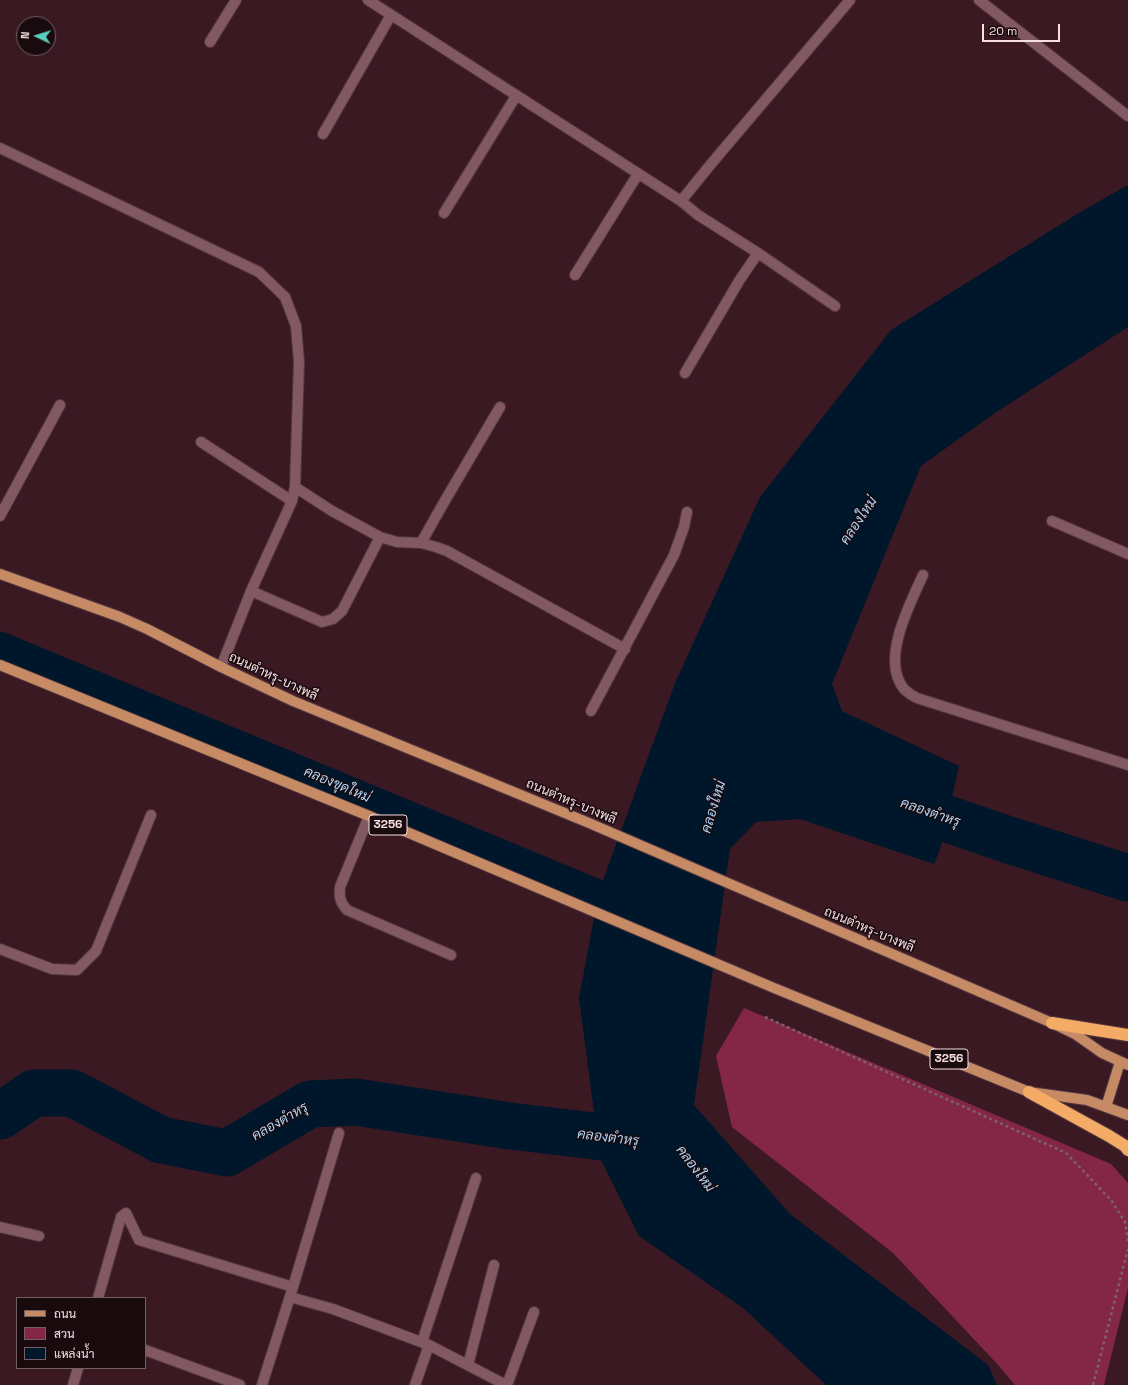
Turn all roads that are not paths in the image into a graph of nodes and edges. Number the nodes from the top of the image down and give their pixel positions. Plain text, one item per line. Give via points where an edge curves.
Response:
1 (236, 0) edge
2 (368, 0) edge
3 (850, 0) edge
4 (979, 0) edge
5 (392, 15) junction
6 (210, 42) dead end
7 (516, 96) junction
8 (1128, 116) edge
9 (322, 134) dead end
10 (0, 148) edge
11 (638, 174) junction
12 (681, 201) junction
13 (444, 213) dead end
14 (758, 253) junction
15 (575, 275) dead end
16 (835, 306) dead end
17 (685, 373) dead end
18 (60, 405) dead end
19 (500, 407) dead end
20 (201, 442) dead end
21 (295, 487) junction
22 (292, 500) junction
23 (687, 512) dead end
24 (0, 516) edge
25 (1052, 521) dead end
26 (380, 537) junction
27 (421, 543) junction
28 (1128, 554) edge
29 (0, 574) edge
30 (923, 575) dead end
31 (251, 591) junction
32 (625, 649) junction
33 (0, 665) edge
34 (221, 666) junction
35 (591, 711) dead end
36 (1128, 763) edge
37 (151, 815) dead end
38 (369, 816) junction
39 (0, 949) edge
40 (451, 955) dead end
41 (1052, 1023) junction
42 (1128, 1036) edge
43 (1124, 1064) edge
44 (1029, 1092) junction
45 (1106, 1107) junction
46 (1128, 1115) edge
47 (339, 1134) dead end
48 (1128, 1150) edge
49 (476, 1178) dead end
50 (0, 1227) edge
51 (39, 1236) dead end
52 (494, 1265) dead end
53 (293, 1287) junction
54 (98, 1297) edge
55 (290, 1297) junction
56 (534, 1312) dead end
57 (426, 1343) junction
58 (146, 1350) edge
59 (468, 1365) junction
60 (78, 1369) edge
61 (73, 1385) edge
62 (240, 1385) edge
63 (262, 1385) edge
64 (415, 1385) edge
65 (507, 1385) edge

1 - 6 street
2 - 5 street
3 - 12 street
4 - 8 street
5 - 7 street
5 - 9 street
7 - 11 street
7 - 13 street
10 - 21 street via 259,272 285,297 296,326 299,362
11 - 12 street
11 - 15 street
12 - 14 street via 698,215
14 - 16 street
14 - 17 street
18 - 24 street
19 - 27 street
20 - 22 street
21 - 22 street
21 - 26 street
22 - 31 street
23 - 32 street via 674,555
25 - 28 street
26 - 27 street via 397,542
26 - 31 street via 342,611 333,619 322,622
27 - 32 street via 447,551
29 - 34 main road, ถนนตำหรุ-บางพลี via 147,629
30 - 36 street via 901,623 895,656 898,678 905,690 917,698
31 - 34 street
32 - 35 street
33 - 38 main road, 3256
34 - 41 main road, ถนนตำหรุ-บางพลี via 293,701 589,823
37 - 39 street via 96,951 77,970 52,969
38 - 40 street via 340,887 339,898 342,904 347,910
38 - 44 main road, 3256 via 774,988
41 - 42 highway
41 - 43 main road, ถนนตำหรุ-บางพลี
43 - 45 main road
44 - 45 main road, 3256 via 1080,1099
44 - 48 highway via 1109,1136
45 - 46 main road, 3256
47 - 53 street
49 - 57 street
50 - 51 street
52 - 59 street
53 - 54 street via 139,1240 126,1213 121,1217
53 - 55 street
55 - 57 street via 333,1309
55 - 63 street
56 - 65 street
57 - 59 street
57 - 64 street
58 - 62 street
59 - 65 street
60 - 61 street

